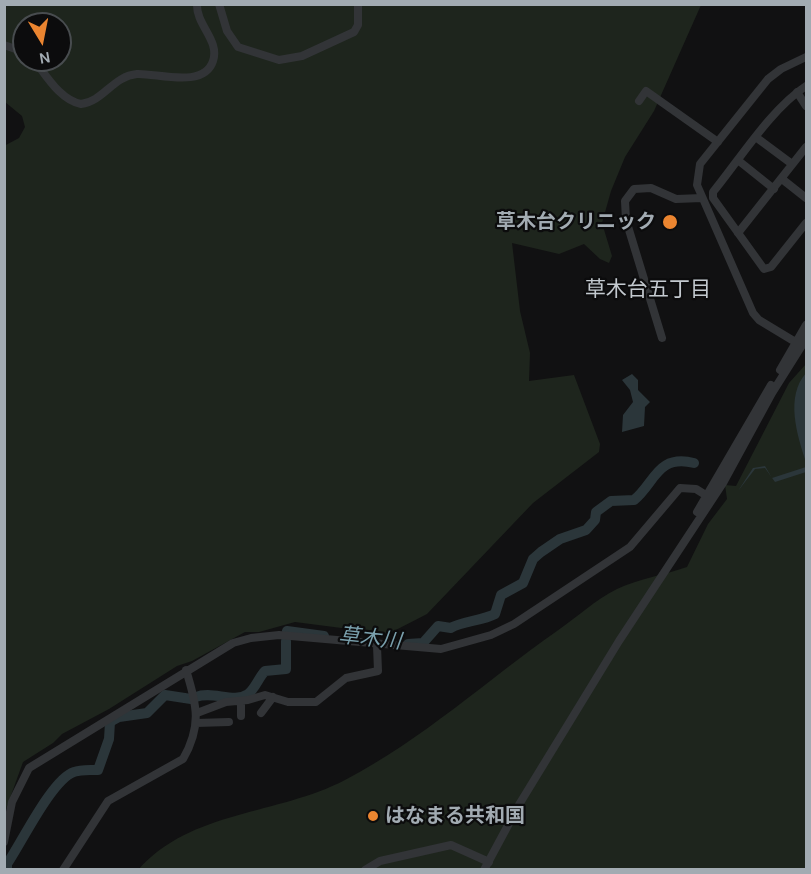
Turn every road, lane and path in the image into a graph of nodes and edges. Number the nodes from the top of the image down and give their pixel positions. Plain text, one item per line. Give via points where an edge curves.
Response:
1 (197, 4) edge
2 (219, 4) edge
3 (358, 4) edge
4 (807, 57) edge
5 (43, 72) edge
6 (807, 86) edge
7 (797, 92) junction
8 (639, 101) dead end
9 (807, 106) edge
10 (757, 138) junction
11 (718, 142) junction
12 (807, 147) edge
13 (739, 161) junction
14 (792, 164) junction
15 (782, 179) junction
16 (774, 189) junction
17 (702, 198) junction
18 (807, 198) edge
19 (807, 223) edge
20 (738, 233) junction
21 (807, 325) edge
22 (662, 338) dead end
23 (802, 343) edge
24 (709, 497) junction
25 (377, 646) junction
26 (186, 670) junction
27 (271, 694) junction
28 (241, 701) junction
29 (197, 712) junction
30 (261, 713) dead end
31 (241, 716) dead end
32 (229, 722) dead end
33 (196, 723) junction
34 (4, 842) edge
35 (487, 866) edge
36 (63, 870) edge
37 (364, 870) edge

1 - 5 street via 214,55 210,67 198,75 132,75 117,81 96,99 81,104 54,86
2 - 3 street via 227,31 238,46 282,61 303,56 354,32
4 - 11 street via 768,80
6 - 7 street
7 - 9 street
7 - 10 street
8 - 11 street via 646,91
10 - 13 street
10 - 14 street
11 - 17 street via 697,170
12 - 14 street
13 - 16 street
13 - 20 street via 713,192 713,198
14 - 15 street
15 - 16 street
15 - 18 street
16 - 20 street
17 - 22 street via 676,199 644,186 634,189 625,201 626,220
17 - 23 street via 753,313
19 - 20 street via 771,267 764,269
21 - 23 street
23 - 24 street
24 - 25 street via 689,487 680,488 630,547 491,635 441,649
24 - 35 street via 520,803
25 - 26 street via 262,636 233,643
25 - 27 street via 378,671 341,680 316,702 288,702
26 - 29 street
26 - 34 street via 29,768 12,802
27 - 28 street
27 - 30 street
28 - 29 street
28 - 31 street
29 - 33 street
32 - 33 street
33 - 36 street via 183,759 108,801
35 - 37 street via 451,845 380,861

